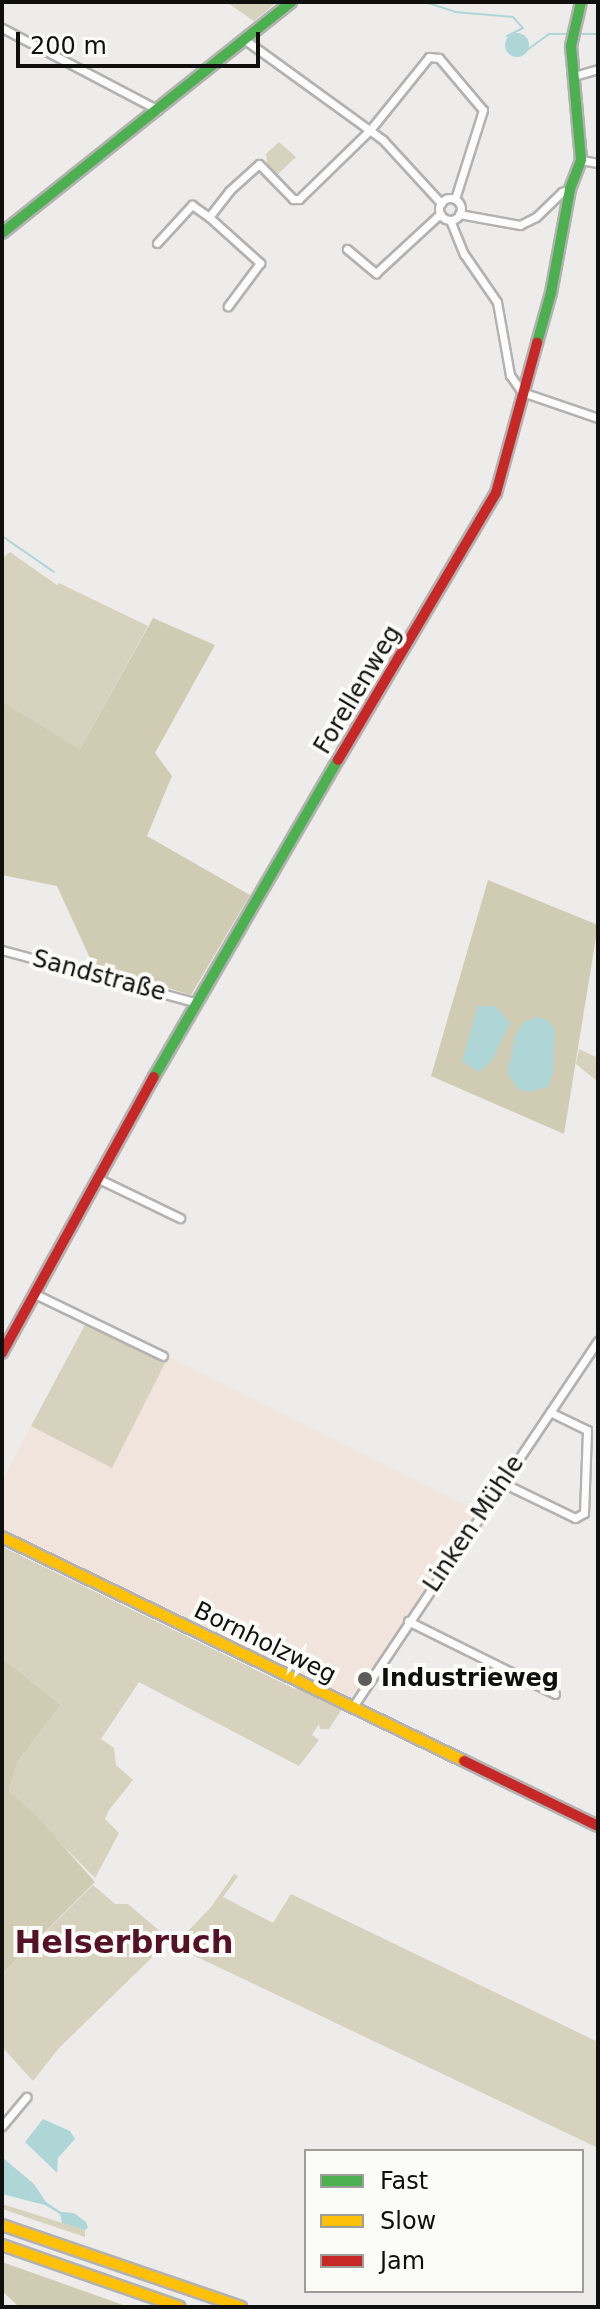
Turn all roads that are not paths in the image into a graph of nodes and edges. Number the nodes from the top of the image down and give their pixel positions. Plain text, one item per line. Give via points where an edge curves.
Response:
1 (291, 2) edge
2 (581, 2) edge
3 (2, 28) edge
4 (245, 40) junction
5 (598, 69) edge
6 (574, 76) junction
7 (158, 110) junction
8 (370, 130) junction
9 (581, 160) junction
10 (598, 163) edge
11 (570, 189) junction
12 (455, 199) junction
13 (441, 203) junction
14 (440, 214) junction
15 (459, 214) junction
16 (209, 217) junction
17 (450, 220) junction
18 (2, 233) edge
19 (157, 243) dead end
20 (347, 249) dead end
21 (228, 306) dead end
22 (522, 392) junction
23 (598, 418) edge
24 (2, 950) edge
25 (195, 1002) junction
26 (99, 1179) junction
27 (180, 1218) dead end
28 (35, 1294) junction
29 (598, 1341) edge
30 (2, 1353) edge
31 (163, 1356) dead end
32 (550, 1412) junction
33 (503, 1483) junction
34 (2, 1537) edge
35 (408, 1621) junction
36 (555, 1694) dead end
37 (352, 1708) junction
38 (598, 1826) edge
39 (26, 2097) dead end
40 (2, 2126) edge
41 (2, 2225) edge
42 (2, 2245) edge
43 (180, 2307) edge
44 (241, 2307) edge

1 - 4 main road
2 - 6 main road via 571,46
3 - 7 street
4 - 7 main road
4 - 8 street
5 - 6 street
6 - 9 main road
7 - 18 main road
8 - 12 street via 425,60 439,58 483,110
8 - 13 street
8 - 16 street via 299,199 259,164
9 - 10 street
9 - 11 main road, Forellenweg
11 - 15 street via 520,225
11 - 22 main road, Forellenweg via 551,293
12 - 13 street
12 - 15 street
13 - 14 street
14 - 17 street
14 - 20 street via 376,273
15 - 17 street
16 - 19 street via 192,205
16 - 21 street via 260,263
17 - 22 street via 464,254 497,302 510,375
22 - 23 street
22 - 25 main road, Forellenweg via 488,508
24 - 25 street, Sandstraße
25 - 26 main road, Forellenweg
26 - 27 street
26 - 28 main road, Forellenweg
28 - 30 main road, Forellenweg
28 - 31 street
29 - 32 street, Linken Mühle
32 - 33 street, Linken Mühle
32 - 33 street via 587,1430 584,1513 575,1518
33 - 35 street, Linken Mühle
34 - 37 main road, Bornholzweg
35 - 36 street
35 - 37 street, Linken Mühle
37 - 38 main road, Bornholzweg
39 - 40 street
41 - 44 main road
42 - 43 main road

